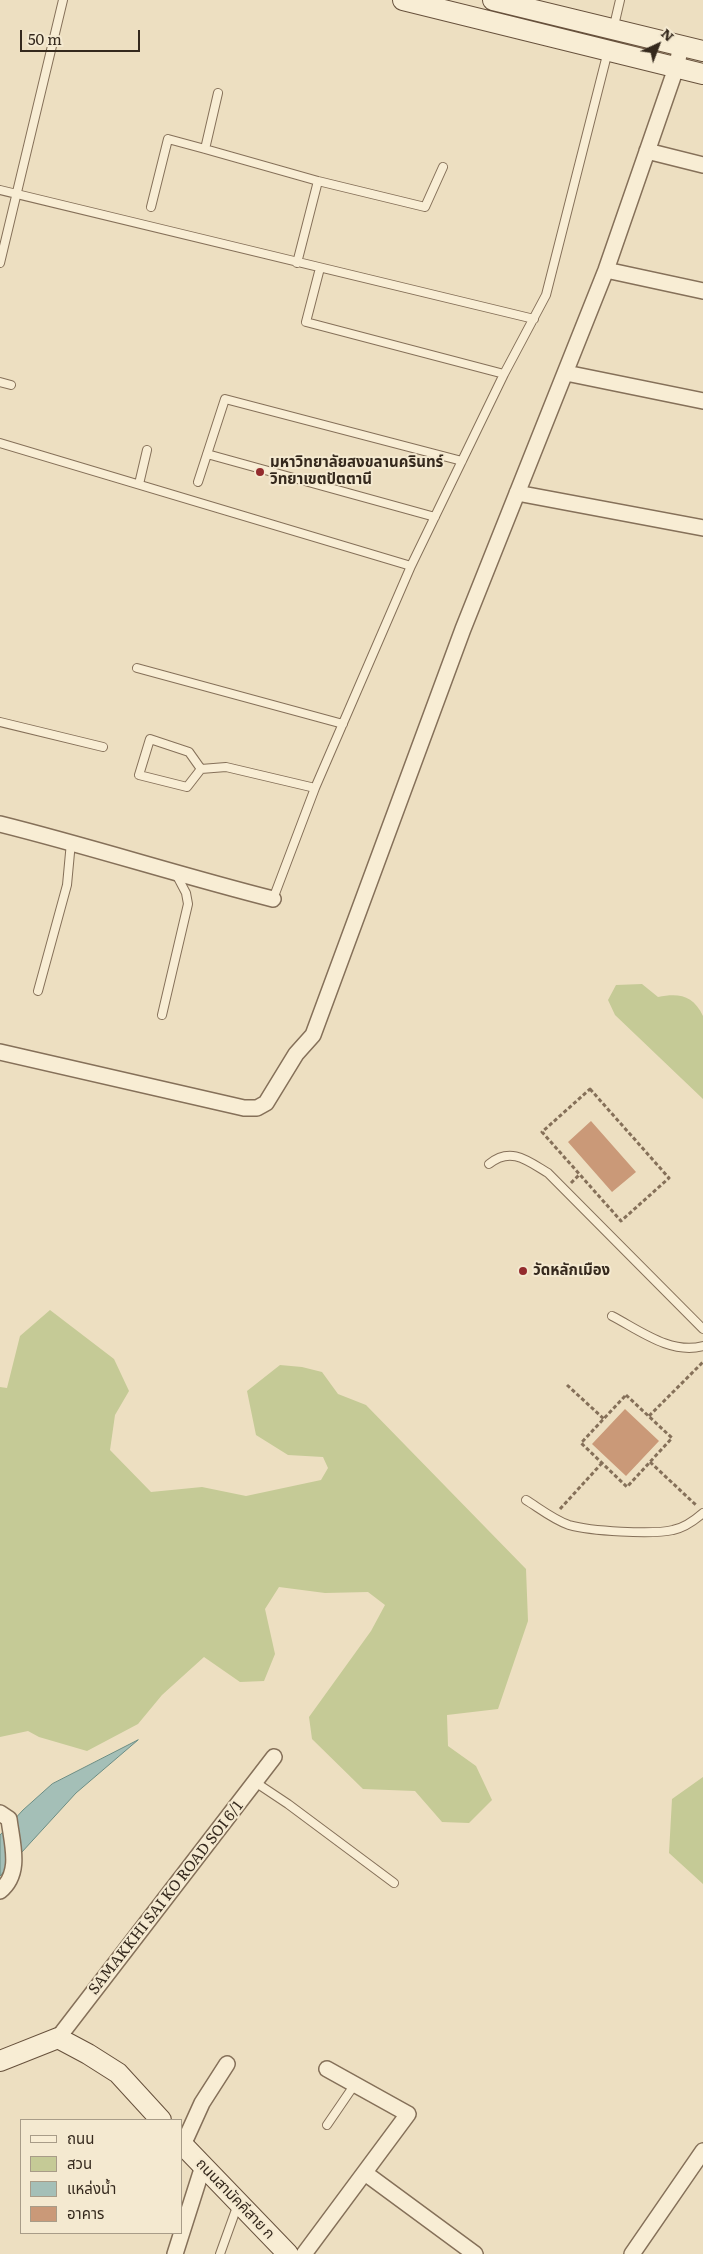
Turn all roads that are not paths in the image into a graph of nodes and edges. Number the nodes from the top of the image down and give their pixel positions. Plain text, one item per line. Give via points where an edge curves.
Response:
1 (63, 0) edge
2 (403, 0) edge
3 (493, 0) edge
4 (620, 0) edge
5 (610, 40) junction
6 (681, 46) junction
7 (703, 51) edge
8 (676, 68) junction
9 (703, 74) edge
10 (218, 93) dead end
11 (204, 149) junction
12 (647, 151) junction
13 (703, 165) edge
14 (443, 167) dead end
15 (318, 181) junction
16 (0, 190) edge
17 (16, 194) junction
18 (151, 207) dead end
19 (297, 262) junction
20 (0, 263) edge
21 (320, 268) junction
22 (606, 270) junction
23 (703, 291) edge
24 (534, 319) junction
25 (566, 373) junction
26 (504, 374) junction
27 (0, 382) edge
28 (11, 385) dead end
29 (703, 401) edge
30 (0, 443) edge
31 (147, 450) dead end
32 (207, 454) junction
33 (462, 461) junction
34 (198, 482) dead end
35 (139, 484) junction
36 (517, 493) junction
37 (435, 517) junction
38 (703, 528) edge
39 (411, 566) junction
40 (137, 668) dead end
41 (0, 722) edge
42 (343, 724) junction
43 (103, 747) dead end
44 (201, 769) junction
45 (315, 788) junction
46 (0, 824) edge
47 (71, 842) junction
48 (176, 874) junction
49 (273, 899) joint
50 (38, 991) dead end
51 (162, 1015) dead end
52 (0, 1052) edge
53 (489, 1164) dead end
54 (612, 1316) dead end
55 (703, 1329) edge
56 (703, 1346) edge
57 (526, 1500) dead end
58 (703, 1512) edge
59 (274, 1757) dead end
60 (255, 1782) junction
61 (4, 1816) edge
62 (394, 1883) dead end
63 (0, 1891) edge
64 (58, 2038) junction
65 (2, 2057) edge
66 (227, 2064) dead end
67 (327, 2069) dead end
68 (355, 2084) junction
69 (160, 2119) edge
70 (327, 2125) dead end
71 (182, 2144) edge
72 (703, 2151) edge
73 (203, 2166) junction
74 (365, 2173) junction
75 (238, 2204) junction
76 (182, 2232) edge
77 (181, 2234) edge
78 (175, 2254) edge
79 (220, 2254) edge
80 (288, 2254) edge
81 (304, 2254) edge
82 (475, 2254) edge
83 (632, 2254) edge

1 - 17 lane
2 - 5 main road
3 - 5 main road
4 - 5 lane
5 - 6 main road
5 - 8 main road
5 - 24 lane via 546,295
6 - 7 main road
6 - 8 street
8 - 9 main road
8 - 12 street
10 - 11 lane
11 - 15 lane
11 - 18 lane via 168,139
12 - 13 street
12 - 22 street
14 - 15 lane via 425,207
15 - 19 lane
16 - 17 lane
17 - 19 lane
17 - 20 lane
19 - 21 lane
21 - 24 lane
21 - 26 lane via 306,322
22 - 23 street
22 - 25 street
24 - 26 lane
25 - 29 street
25 - 36 street
26 - 33 lane
27 - 28 lane
30 - 35 lane
31 - 35 lane
32 - 33 lane via 225,399
32 - 34 lane
32 - 37 lane
33 - 37 lane
35 - 39 lane
36 - 38 street
36 - 52 street via 463,629 313,1035 296,1054 266,1103 257,1108 244,1108
37 - 39 lane
39 - 42 lane
40 - 42 lane
41 - 43 lane
42 - 45 lane
44 - 44 lane via 190,752 150,739 139,775 187,787
44 - 45 lane via 226,767
45 - 49 lane
46 - 47 street
47 - 48 street
47 - 50 lane via 67,885
48 - 49 street
48 - 51 lane via 188,904
53 - 55 lane via 498,1156 509,1155 527,1160 548,1173
54 - 56 lane via 669,1346 694,1349
57 - 58 lane via 568,1524 586,1528 651,1532 674,1530
59 - 60 street, SAMAKKHI SAI KO ROAD SOI 6/1
60 - 62 lane
60 - 64 street, SAMAKKHI SAI KO ROAD SOI 6/1
61 - 63 street via 15,1866 12,1877
64 - 65 main road
64 - 69 main road via 118,2073
66 - 71 street via 202,2103
67 - 68 street
68 - 70 lane
68 - 74 street via 408,2114
71 - 73 main road, ถนนสามัคคีสาย ก
72 - 83 street
73 - 75 main road, ถนนสามัคคีสาย ก
73 - 76 street
74 - 81 street
74 - 82 street
75 - 79 lane
75 - 80 main road, ถนนสามัคคีสาย ก
77 - 78 street

